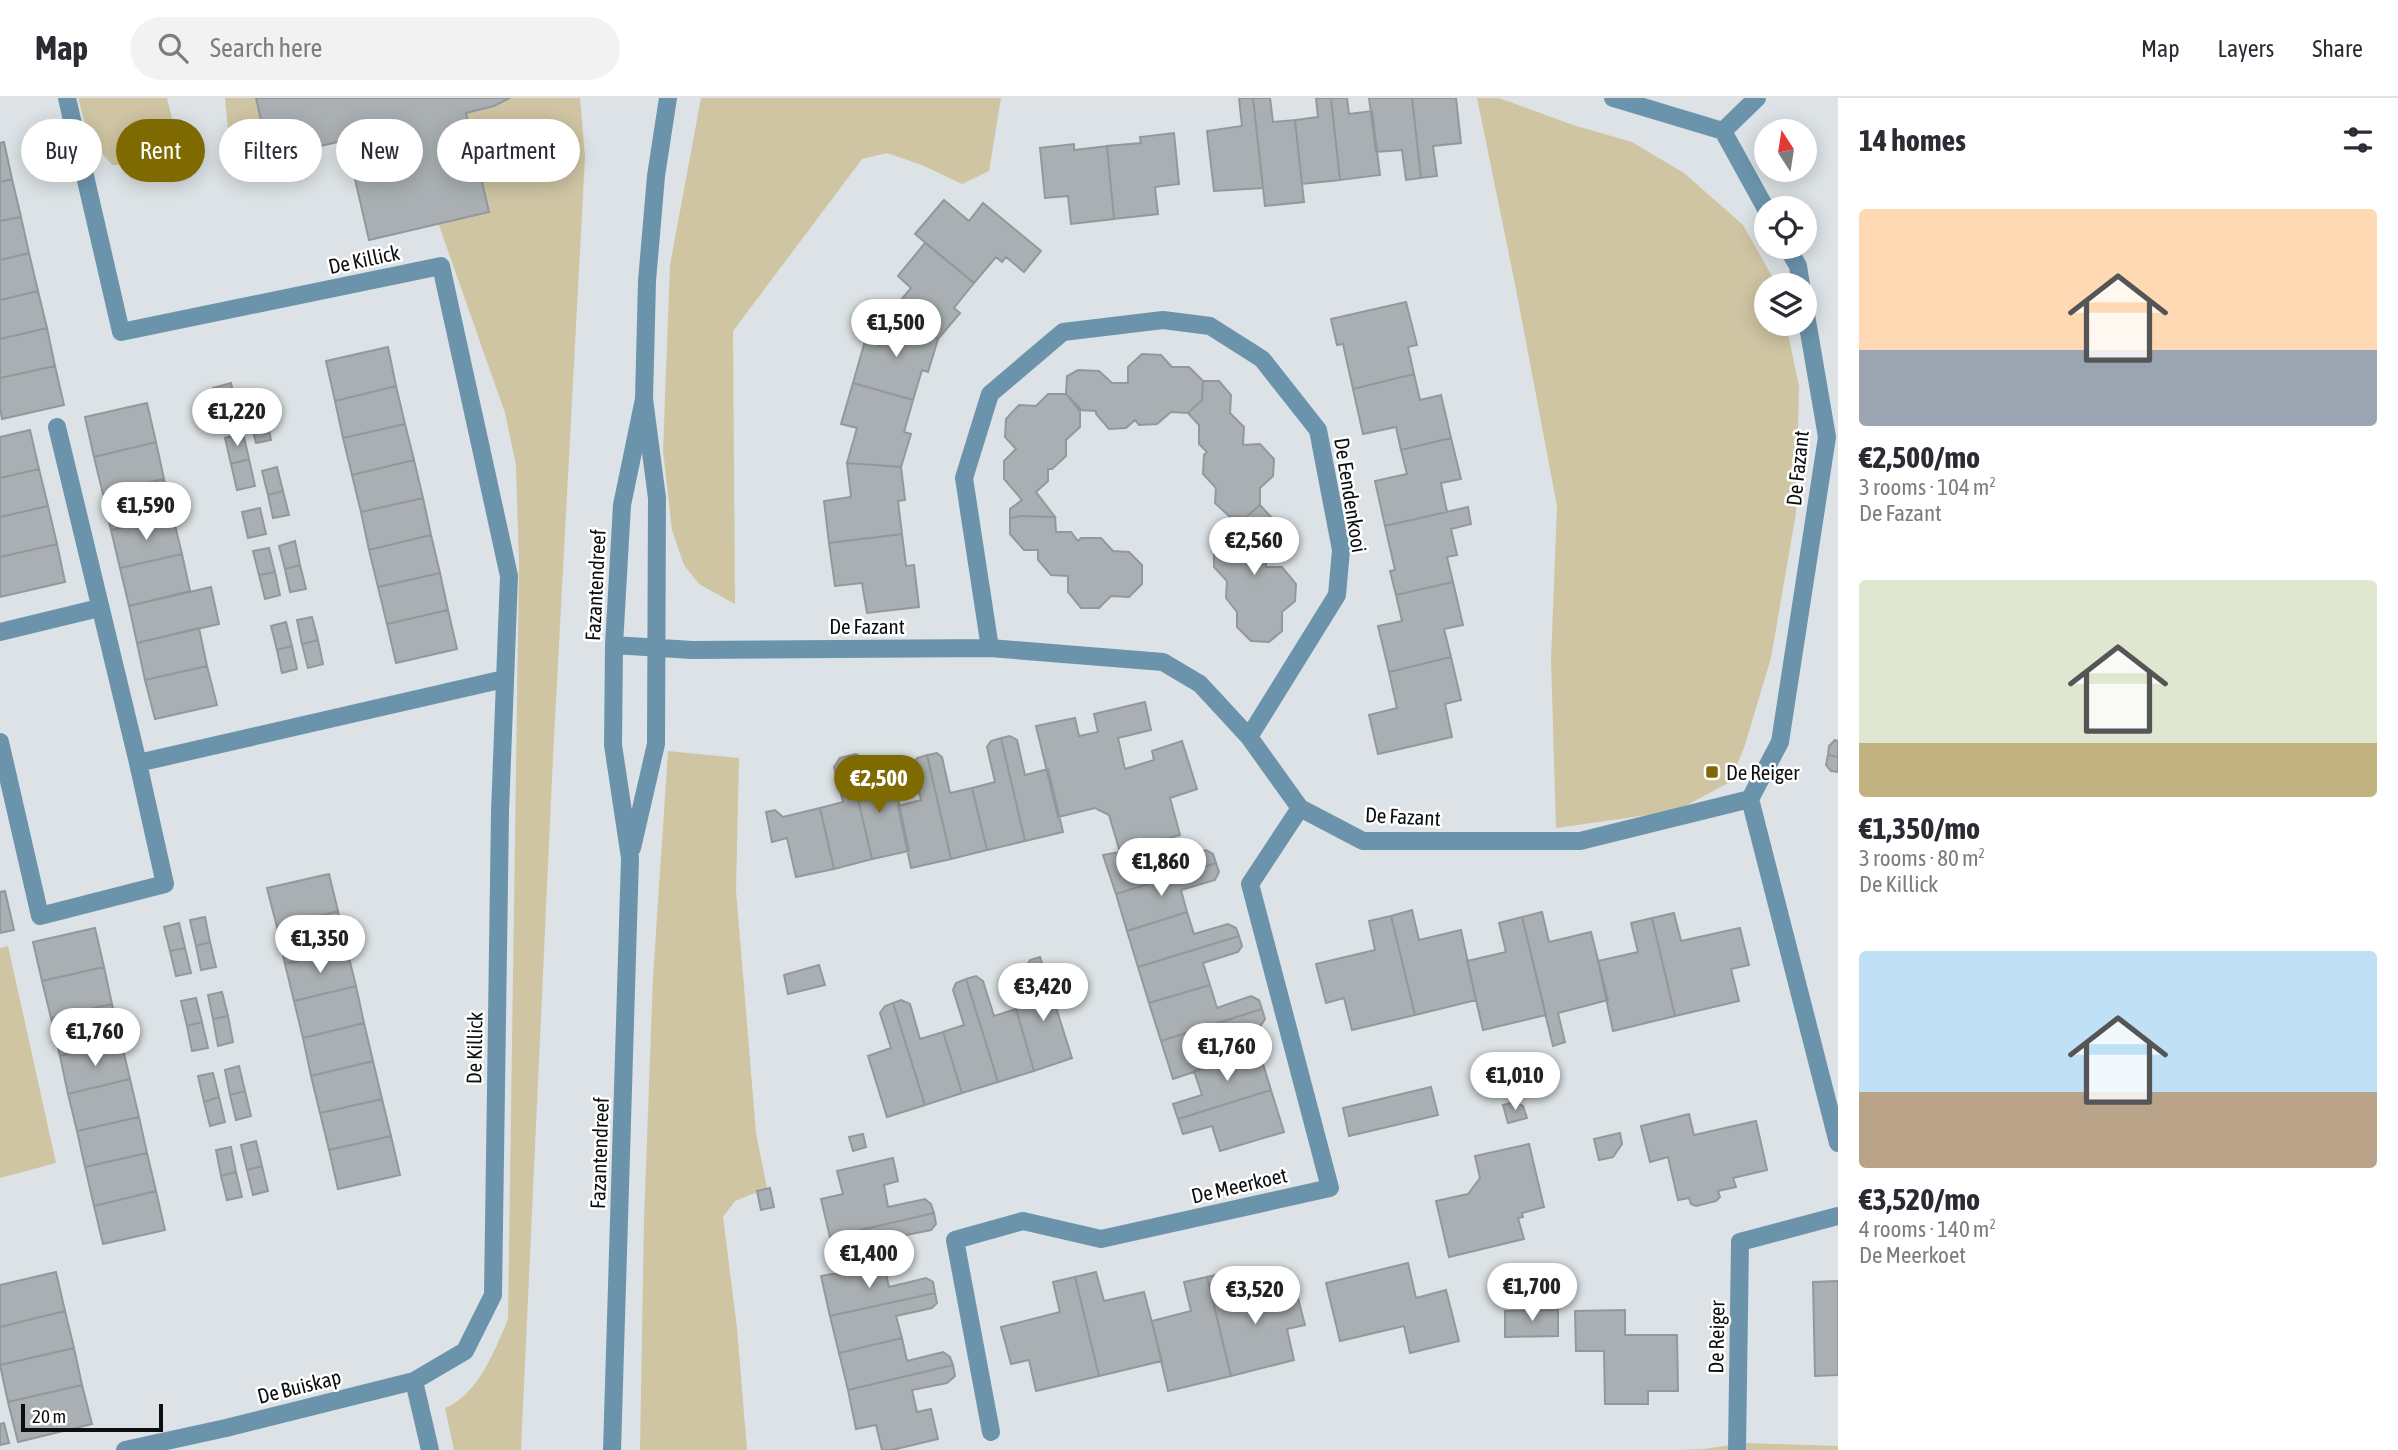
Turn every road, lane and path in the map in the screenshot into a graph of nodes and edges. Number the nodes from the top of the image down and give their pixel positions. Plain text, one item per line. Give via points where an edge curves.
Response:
1 (67, 98) edge
2 (668, 98) edge
3 (1613, 98) edge
4 (1757, 98) edge
5 (1723, 131) junction
6 (1759, 196) edge
7 (1810, 336) edge
8 (644, 400) junction
9 (57, 427) dead end
10 (99, 608) junction
11 (0, 632) edge
12 (614, 645) junction
13 (657, 648) junction
14 (990, 648) junction
15 (504, 679) junction
16 (1250, 737) junction
17 (0, 742) edge
18 (138, 763) junction
19 (1750, 799) junction
20 (1300, 808) junction
21 (630, 858) junction
22 (1838, 1143) edge
23 (1838, 1216) edge
24 (414, 1381) junction
25 (991, 1432) dead end
26 (125, 1450) edge
27 (430, 1450) edge
28 (612, 1450) edge
29 (1737, 1450) edge

1 - 15 street, De Killick via 121,332 441,266 509,576
2 - 8 street, Fazantendreef via 648,268
3 - 5 street
4 - 5 street
5 - 6 street
7 - 19 street, De Fazant via 1827,437 1780,742
8 - 12 street, Fazantendreef via 622,505
8 - 13 street, Fazantendreef via 657,498
9 - 10 street
10 - 11 street
10 - 18 street
12 - 13 street, De Fazant
12 - 21 street, Fazantendreef via 612,745
13 - 14 street, De Fazant
13 - 21 street, Fazantendreef via 656,744
14 - 16 street, De Fazant via 1163,662 1200,684
14 - 16 street, De Eendenkooi via 964,478 990,394 1063,332 1163,320 1210,326 1262,359 1318,430 1341,551 1337,595
15 - 18 street
15 - 24 street, De Killick via 493,1295 465,1351
16 - 20 street, De Fazant
17 - 18 street via 40,916 165,884
19 - 20 street, De Fazant via 1580,841 1363,841
19 - 22 street
20 - 25 street, De Meerkoet via 1250,884 1330,1188 1101,1239 1023,1221 955,1240
21 - 28 street, Fazantendreef
23 - 29 street, De Reiger via 1740,1242
24 - 26 street, De Buiskap
24 - 27 street

